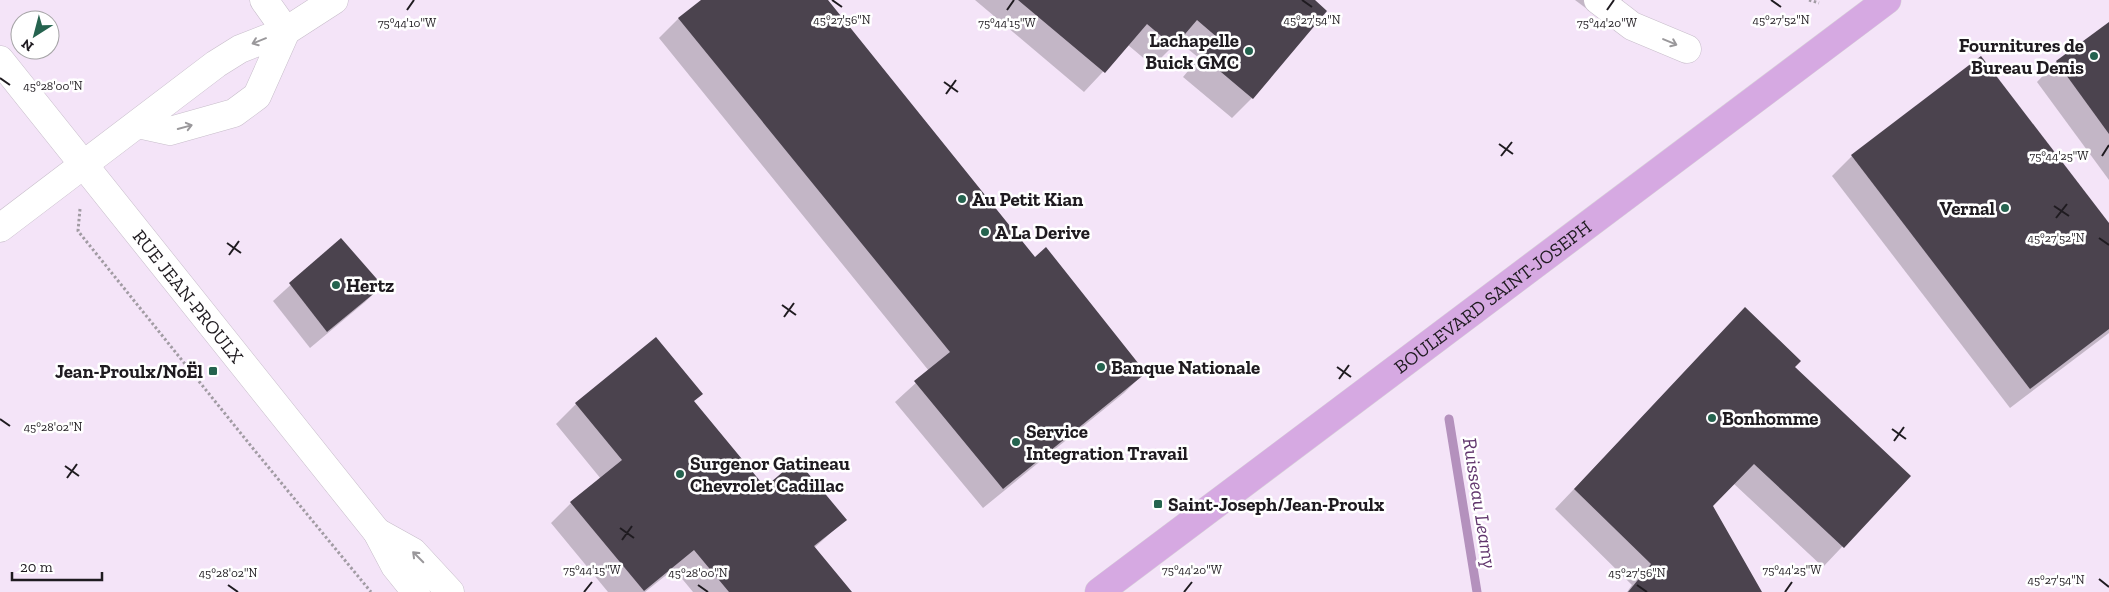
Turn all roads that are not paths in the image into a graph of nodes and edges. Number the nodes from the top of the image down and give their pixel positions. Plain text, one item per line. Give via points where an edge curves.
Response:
1 (264, 0) edge
2 (334, 0) edge
3 (1598, 0) edge
4 (1887, 0) edge
5 (286, 31) junction
6 (1687, 49) dead end
7 (0, 60) edge
8 (138, 124) junction
9 (84, 166) junction
10 (0, 228) edge
11 (377, 532) junction
12 (416, 592) edge
13 (450, 592) edge
14 (1099, 592) edge

1 - 5 street
2 - 5 street
3 -> 6 street via 1632,26
4 - 14 main road, BOULEVARD SAINT-JOSEPH
5 -> 8 street via 240,49 216,64
8 -> 5 street via 170,131 234,113 257,96
7 - 9 street, RUE JEAN-PROULX
8 - 9 street
9 - 10 street
9 - 11 street, RUE JEAN-PROULX
11 - 12 street, RUE JEAN-PROULX via 396,566
13 -> 11 street, RUE JEAN-PROULX via 413,552

